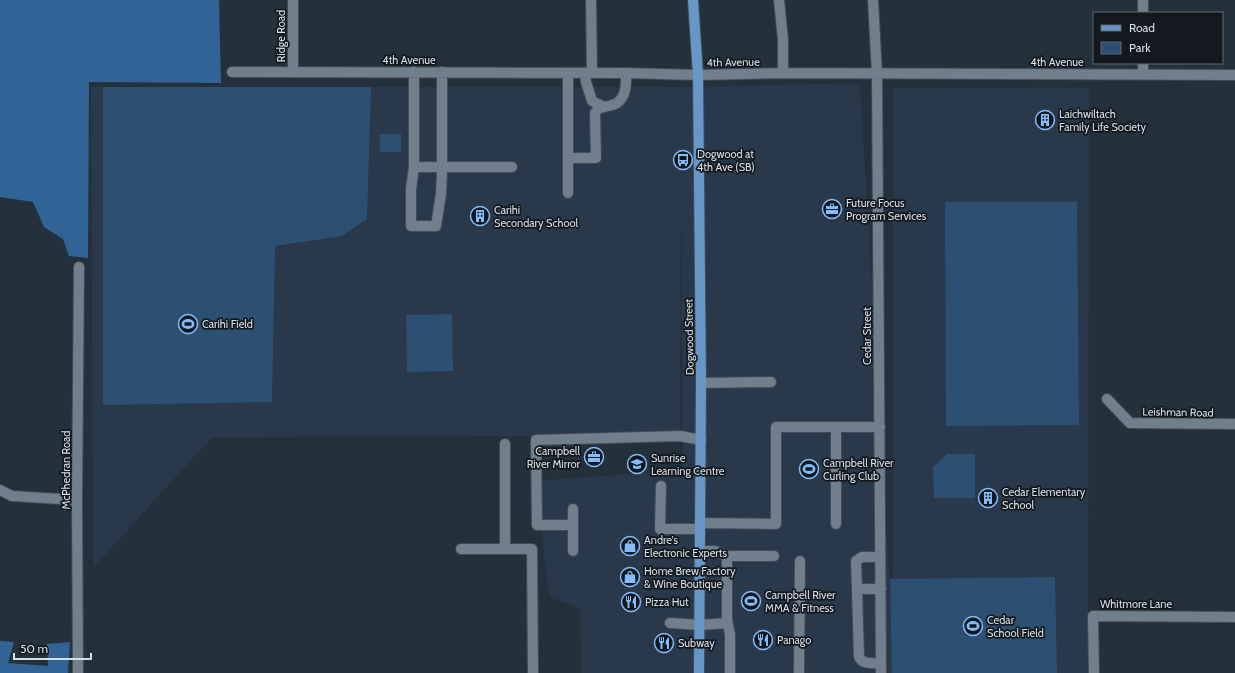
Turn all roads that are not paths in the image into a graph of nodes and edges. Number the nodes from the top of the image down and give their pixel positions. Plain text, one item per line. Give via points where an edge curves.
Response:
1 (293, 0) edge
2 (591, 0) edge
3 (692, 0) edge
4 (779, 0) edge
5 (872, 0) edge
6 (1143, 0) edge
7 (1143, 12) edge
8 (1143, 64) edge
9 (232, 72) dead end
10 (293, 72) junction
11 (414, 72) junction
12 (442, 72) junction
13 (568, 73) junction
14 (589, 73) junction
15 (626, 73) junction
16 (784, 73) junction
17 (877, 74) junction
18 (698, 75) junction
19 (1143, 75) junction
20 (1235, 75) edge
21 (604, 107) junction
22 (568, 158) junction
23 (414, 167) junction
24 (442, 167) junction
25 (512, 167) dead end
26 (568, 193) dead end
27 (79, 267) dead end
28 (771, 382) dead end
29 (702, 383) junction
30 (1107, 399) dead end
31 (1235, 424) edge
32 (836, 427) junction
33 (880, 427) junction
34 (701, 440) junction
35 (505, 444) dead end
36 (661, 486) dead end
37 (0, 490) edge
38 (77, 500) junction
39 (573, 509) dead end
40 (836, 524) dead end
41 (573, 525) junction
42 (700, 526) junction
43 (461, 549) dead end
44 (505, 549) junction
45 (573, 550) dead end
46 (700, 551) junction
47 (727, 556) junction
48 (774, 556) dead end
49 (880, 557) junction
50 (800, 562) dead end
51 (857, 589) junction
52 (881, 589) junction
53 (1235, 617) edge
54 (670, 623) dead end
55 (727, 623) junction
56 (700, 625) junction
57 (881, 668) edge
58 (78, 673) edge
59 (533, 673) edge
60 (699, 673) edge
61 (730, 673) edge
62 (799, 673) edge
63 (1094, 673) edge

1 - 10 street, Ridge Road
2 - 14 street
3 - 18 main road, Dogwood Street
4 - 16 street
5 - 17 street, Cedar Street
6 - 7 street
8 - 19 street
9 - 10 street, 4th Avenue
10 - 11 street, 4th Avenue
11 - 12 street, 4th Avenue
11 - 23 street
12 - 13 street, 4th Avenue
12 - 24 street
13 - 14 street, 4th Avenue
13 - 22 street
14 - 15 street, 4th Avenue
14 - 21 street via 586,82 588,92 592,101
15 - 18 street, 4th Avenue
15 - 21 street via 623,95 616,103
16 - 17 street, 4th Avenue
16 - 18 street, 4th Avenue
17 - 19 street, 4th Avenue
17 - 33 street, Cedar Street
18 - 29 main road, Dogwood Street
19 - 20 street, 4th Avenue
21 - 22 street via 595,113 596,158
22 - 26 street
23 - 24 street
23 - 24 street via 411,226 436,226
24 - 25 street
27 - 38 street, McPhedran Road
28 - 29 street
29 - 34 main road, Dogwood Street
30 - 31 street, Leishman Road via 1130,423
32 - 33 street
32 - 40 street
32 - 42 street via 776,426 776,524
33 - 49 street, Cedar Street
34 - 41 street via 680,436 536,440 537,525
34 - 42 main road, Dogwood Street
35 - 44 street
36 - 42 street via 660,529
37 - 38 street via 12,496
38 - 58 street, McPhedran Road
39 - 41 street
41 - 45 street
42 - 46 main road, Dogwood Street
43 - 44 street
44 - 59 street via 532,550
46 - 47 street via 715,551
46 - 56 main road, Dogwood Street
47 - 48 street
47 - 55 street
49 - 51 street via 862,557 856,561
49 - 52 street, Cedar Street
50 - 62 street
51 - 52 street
51 - 57 street via 859,657 866,663
52 - 57 street, Cedar Street
53 - 63 street, Whitmore Lane via 1093,616
54 - 56 street
55 - 56 street
55 - 61 street via 730,634
56 - 60 main road, Dogwood Street

